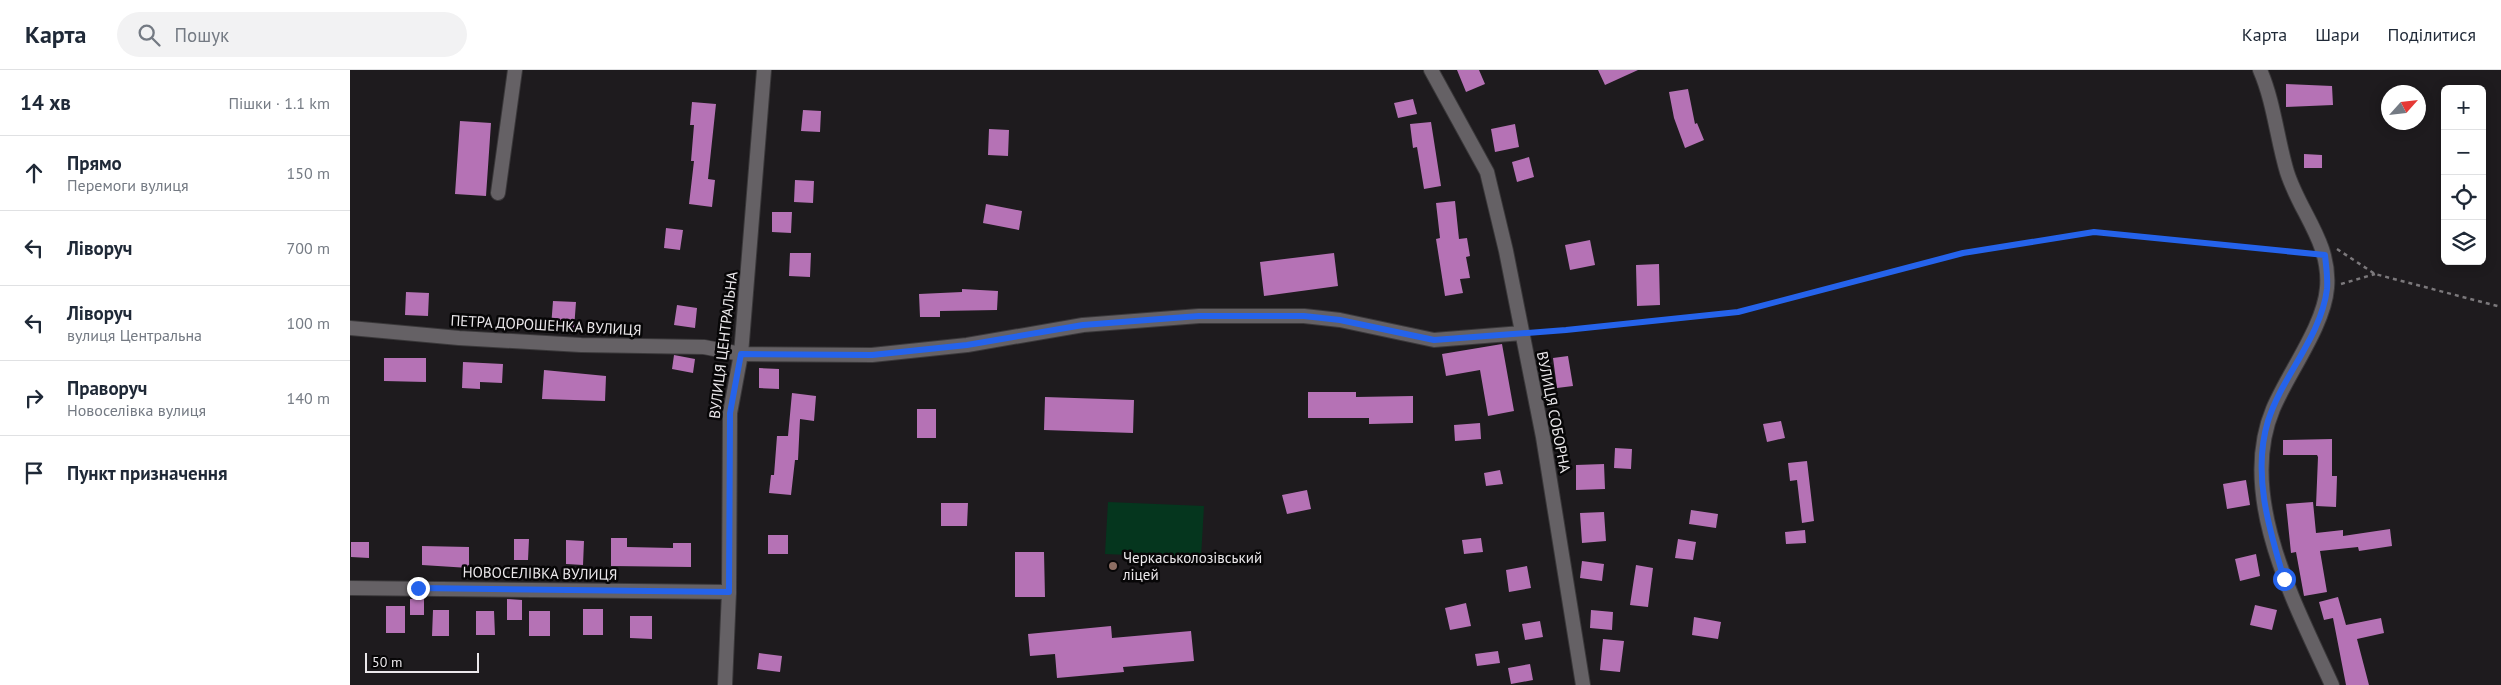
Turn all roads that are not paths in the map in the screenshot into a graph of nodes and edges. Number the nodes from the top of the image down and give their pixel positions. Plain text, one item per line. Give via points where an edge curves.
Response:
1 (515, 70) edge
2 (764, 70) edge
3 (1431, 70) edge
4 (2260, 70) edge
5 (498, 193) dead end
6 (350, 328) edge
7 (1522, 333) junction
8 (741, 354) junction
9 (350, 588) edge
10 (729, 592) junction
11 (725, 685) edge
12 (1583, 685) edge
13 (2332, 685) edge

1 - 5 street
2 - 8 street, ВУЛИЦЯ ЦЕНТРАЛЬНА
3 - 7 street, ВУЛИЦЯ СОБОРНА via 1487,172
4 - 13 street via 2288,173 2325,255 2327,289 2318,320 2268,421 2263,444 2262,477 2271,536 2284,579
6 - 8 street, ПЕТРА ДОРОШЕНКА ВУЛИЦЯ via 580,346 704,347
7 - 8 street, ПЕТРА ДОРОШЕНКА ВУЛИЦЯ via 1434,340 1340,320 1304,316 1199,316 1083,325 967,345 872,355
7 - 12 street, ВУЛИЦЯ СОБОРНА via 1543,437
8 - 10 street, ВУЛИЦЯ ЦЕНТРАЛЬНА via 730,413
9 - 10 street, НОВОСЕЛІВКА ВУЛИЦЯ
10 - 11 street, ВУЛИЦЯ ЦЕНТРАЛЬНА

